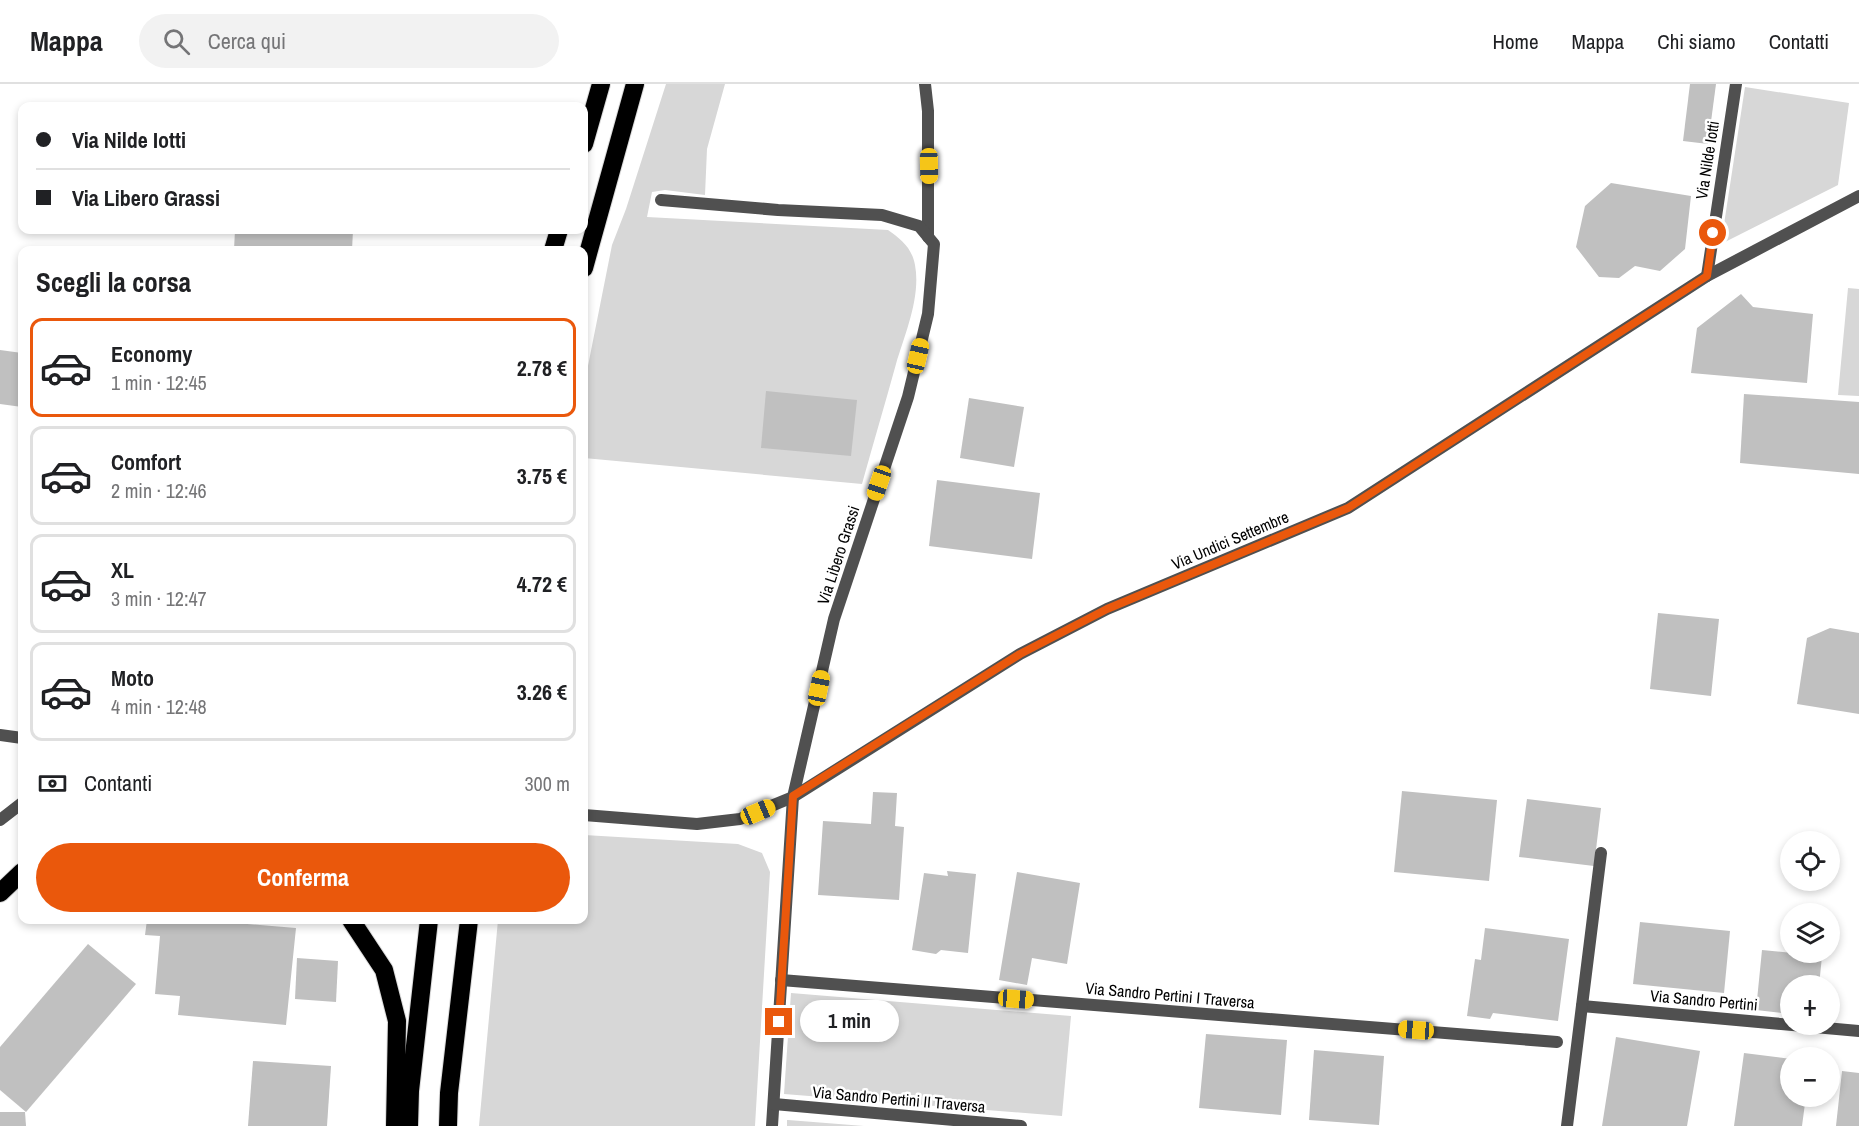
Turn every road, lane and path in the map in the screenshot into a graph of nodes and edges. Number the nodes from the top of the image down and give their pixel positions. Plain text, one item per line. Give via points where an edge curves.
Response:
1 (601, 84) edge
2 (635, 84) edge
3 (925, 84) edge
4 (1736, 84) edge
5 (594, 93) edge
6 (588, 124) edge
7 (1859, 196) edge
8 (661, 200) dead end
9 (928, 237) junction
10 (588, 254) edge
11 (1707, 276) junction
12 (0, 735) edge
13 (18, 737) edge
14 (793, 796) junction
15 (18, 806) edge
16 (588, 815) edge
17 (0, 820) edge
18 (1601, 853) dead end
19 (18, 876) edge
20 (0, 892) edge
21 (354, 924) edge
22 (429, 924) edge
23 (469, 924) edge
24 (782, 980) junction
25 (1582, 1006) junction
26 (1859, 1031) edge
27 (1557, 1042) dead end
28 (774, 1104) junction
29 (395, 1126) edge
30 (409, 1126) edge
31 (448, 1126) edge
32 (772, 1126) edge
33 (1021, 1126) edge
34 (1567, 1126) edge

1 - 5 highway
2 - 10 highway
3 - 9 street, Via Libero Grassi
4 - 11 street, Via Nilde Iotti
5 - 6 highway
7 - 11 street, Via Undici Settembre
8 - 9 street via 882,215 919,226
9 - 14 street, Via Libero Grassi via 934,244 928,314 908,398 834,619
11 - 14 street, Via Undici Settembre via 1348,508 1107,609 1020,654
12 - 13 street
14 - 16 street, Via Undici Settembre via 740,819 697,824
14 - 24 street, Via Libero Grassi
15 - 17 street
18 - 25 street
19 - 20 highway
21 - 29 highway via 384,970 397,1021
22 - 30 highway
23 - 31 highway
24 - 27 street, Via Sandro Pertini I Traversa
24 - 28 street, Via Libero Grassi
25 - 26 street, Via Sandro Pertini
25 - 34 street
28 - 32 street, Via Libero Grassi
28 - 33 street, Via Sandro Pertini II Traversa

